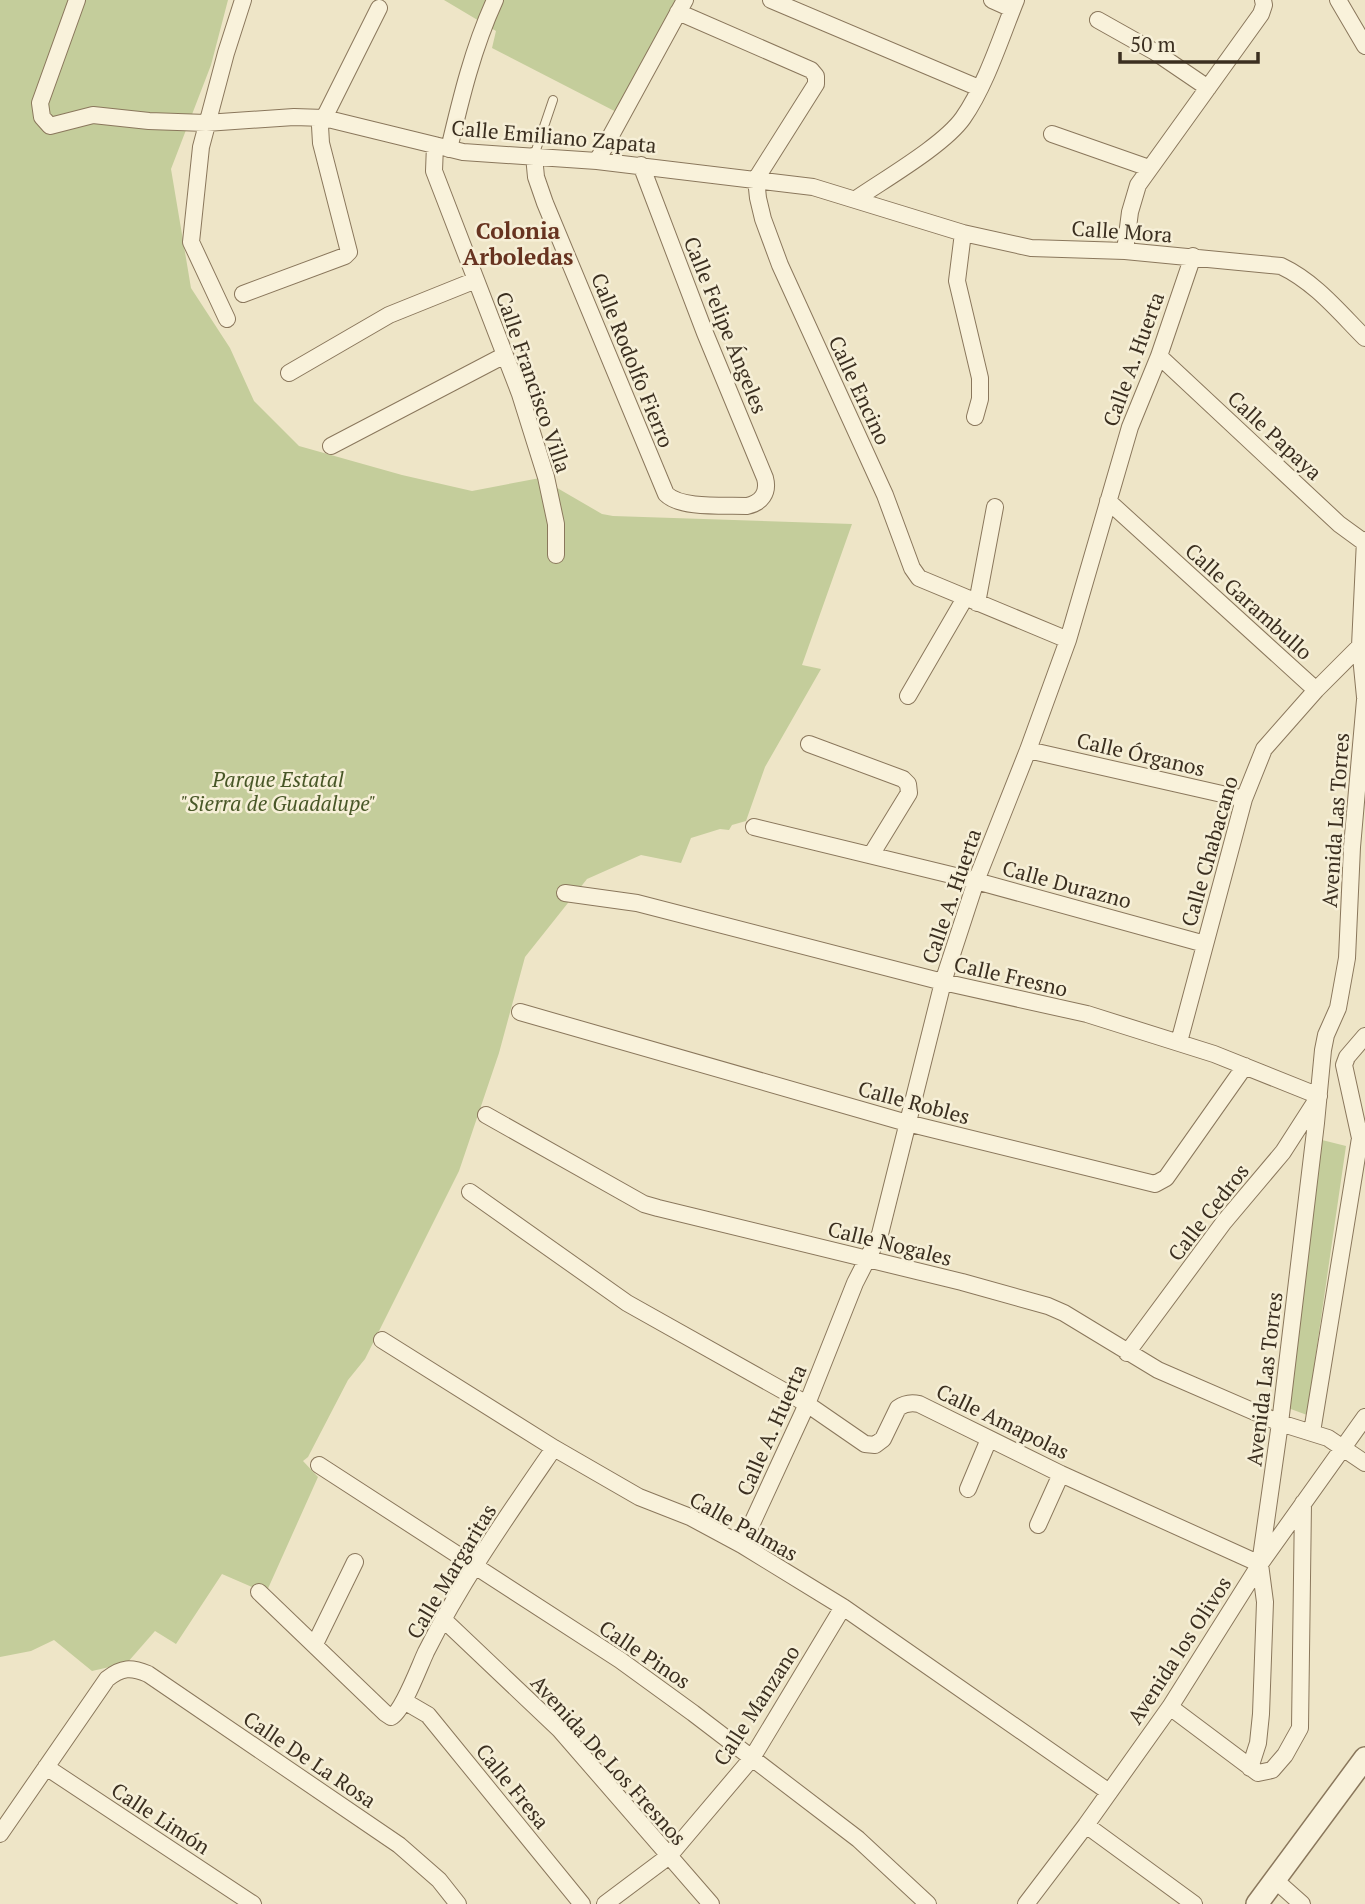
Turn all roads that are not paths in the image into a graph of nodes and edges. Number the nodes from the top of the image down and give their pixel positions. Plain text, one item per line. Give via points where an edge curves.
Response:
1 (77, 0) edge
2 (243, 0) edge
3 (495, 0) edge
4 (771, 0) edge
5 (992, 0) edge
6 (1338, 0) edge
7 (1264, 2) edge
8 (1014, 5) edge
9 (682, 6) edge
10 (379, 8) dead end
11 (1098, 20) dead end
12 (1365, 46) edge
13 (979, 88) junction
14 (1208, 89) junction
15 (553, 100) dead end
16 (324, 118) junction
17 (206, 122) junction
18 (1052, 134) dead end
19 (442, 147) junction
20 (534, 156) junction
21 (597, 161) junction
22 (640, 165) junction
23 (1149, 168) junction
24 (756, 179) junction
25 (856, 199) junction
26 (962, 233) junction
27 (1125, 251) junction
28 (1193, 256) junction
29 (476, 280) junction
30 (243, 294) dead end
31 (227, 319) dead end
32 (1365, 338) edge
33 (505, 355) junction
34 (1159, 356) junction
35 (289, 373) dead end
36 (975, 416) dead end
37 (331, 446) dead end
38 (761, 499) joint
39 (1108, 500) junction
40 (995, 507) dead end
41 (1365, 541) edge
42 (556, 555) dead end
43 (971, 601) junction
44 (1068, 640) junction
45 (1363, 643) edge
46 (1316, 690) junction
47 (908, 696) dead end
48 (1365, 699) edge
49 (809, 744) dead end
50 (1028, 750) junction
51 (1244, 799) junction
52 (754, 827) dead end
53 (1359, 843) edge
54 (871, 855) junction
55 (976, 881) junction
56 (565, 893) dead end
57 (1205, 944) junction
58 (943, 982) junction
59 (520, 1012) dead end
60 (1365, 1036) edge
61 (1179, 1042) junction
62 (1245, 1066) junction
63 (1319, 1096) junction
64 (486, 1115) dead end
65 (907, 1123) junction
66 (470, 1192) dead end
67 (869, 1259) junction
68 (382, 1340) dead end
69 (1127, 1353) junction
70 (807, 1404) junction
71 (1365, 1417) edge
72 (1280, 1423) junction
73 (1312, 1432) junction
74 (989, 1438) junction
75 (1342, 1446) junction
76 (554, 1448) junction
77 (1365, 1462) edge
78 (319, 1465) dead end
79 (1061, 1474) junction
80 (968, 1489) dead end
81 (1303, 1503) junction
82 (1038, 1525) dead end
83 (742, 1545) junction
84 (355, 1562) dead end
85 (1259, 1564) junction
86 (473, 1567) junction
87 (258, 1592) dead end
88 (843, 1607) junction
89 (443, 1619) junction
90 (315, 1644) junction
91 (404, 1701) junction
92 (1170, 1707) junction
93 (751, 1758) junction
94 (1363, 1766) edge
95 (46, 1767) junction
96 (1250, 1768) junction
97 (1110, 1792) junction
98 (1086, 1825) junction
99 (0, 1834) edge
100 (669, 1856) junction
101 (1275, 1881) junction
102 (1299, 1903) edge
103 (253, 1904) edge
104 (457, 1904) edge
105 (582, 1904) edge
106 (605, 1904) edge
107 (711, 1904) edge
108 (928, 1904) edge
109 (1026, 1904) edge
110 (1194, 1904) edge
111 (1257, 1904) edge

1 - 17 street, Calle Emiliano Zapata via 40,103 47,124 93,115
2 - 17 street
3 - 19 street, Calle Francisco Villa
4 - 13 street
5 - 8 street
6 - 12 street
7 - 14 street
8 - 13 street
9 - 21 street
9 - 24 street via 816,76 816,84
10 - 16 street
11 - 14 street
13 - 25 street via 951,131
14 - 23 street
15 - 20 lane
16 - 17 street, Calle Emiliano Zapata
16 - 19 street, Calle Emiliano Zapata
16 - 30 street via 321,143 349,252
17 - 31 street via 191,242
18 - 23 street
19 - 20 street, Calle Emiliano Zapata
19 - 29 street, Calle Francisco Villa via 434,171
20 - 21 street, Calle Emiliano Zapata
20 - 38 street, Calle Rodolfo Fierro via 545,203 663,488 671,499 683,503 747,506
21 - 22 street, Calle Emiliano Zapata
22 - 24 street, Calle Emiliano Zapata
22 - 38 street, Calle Felipe Ángeles via 765,478
23 - 27 street via 1130,212
24 - 25 street, Calle Emiliano Zapata
24 - 43 street, Calle Encino via 763,219 780,265 885,495 912,568 919,578
25 - 26 street, Calle Mora
26 - 27 street, Calle Mora via 1031,248
26 - 36 street via 957,281 980,378
27 - 28 street, Calle Mora
28 - 32 street, Calle Mora via 1281,266 1312,285
28 - 34 street, Calle A. Huerta
29 - 33 street, Calle Francisco Villa
29 - 35 street via 389,315
33 - 37 street
33 - 42 street, Calle Francisco Villa via 546,477 556,524
34 - 39 street, Calle A. Huerta via 1129,426
34 - 41 street, Calle Papaya via 1339,524
39 - 44 street, Calle A. Huerta
39 - 46 street, Calle Garambullo
40 - 43 street
41 - 45 street, Avenida Las Torres
43 - 44 street, Calle Encino
43 - 47 street
44 - 50 street, Calle A. Huerta
45 - 46 street, Calle Garambullo
45 - 48 street, Avenida Las Torres
46 - 51 street, Calle Chabacano via 1264,749
48 - 53 street, Avenida Las Torres
49 - 54 street via 903,779 908,785 909,793
50 - 51 street, Calle Órganos
50 - 55 street, Calle A. Huerta
51 - 57 street, Calle Chabacano
52 - 54 street, Calle Durazno
53 - 63 street, Avenida Las Torres via 1345,978 1326,1035
54 - 55 street, Calle Durazno
55 - 57 street, Calle Durazno
55 - 58 street, Calle A. Huerta
56 - 58 street, Calle Fresno via 637,903
57 - 61 street, Calle Chabacano
58 - 61 street, Calle Fresno via 1087,1014
58 - 65 street, Calle A. Huerta
59 - 65 street, Calle Robles
60 - 73 street via 1344,1065 1360,1138
61 - 62 street, Calle Fresno
62 - 63 street, Calle Fresno
62 - 65 street, Calle Robles via 1166,1178 1155,1184
63 - 69 street, Calle Cedros via 1283,1152 1224,1222
63 - 72 street, Avenida Las Torres
64 - 67 street, Calle Nogales via 644,1204
65 - 67 street, Calle A. Huerta via 880,1234
66 - 70 street, Calle Amapolas via 627,1303
67 - 69 street, Calle Nogales via 1048,1306
67 - 70 street, Calle A. Huerta
68 - 76 street, Calle Palmas
69 - 72 street, Calle Nogales
70 - 74 street, Calle Amapolas via 865,1444 883,1439 898,1408 907,1403 919,1404
70 - 83 street, Calle A. Huerta
71 - 75 street, Avenida los Olivos
72 - 73 street, Calle Nogales
72 - 85 street, Avenida Las Torres
73 - 75 street, Calle Nogales
74 - 79 street, Calle Amapolas
74 - 80 street
75 - 77 street, Calle Nogales
75 - 81 street, Avenida los Olivos
76 - 83 street, Calle Palmas via 639,1497
76 - 86 street, Calle Margaritas
78 - 86 street, Calle Pinos
79 - 82 street
79 - 85 street, Calle Amapolas
81 - 85 street, Avenida los Olivos
81 - 96 street via 1300,1728 1272,1770 1258,1773
83 - 88 street, Calle Palmas
84 - 90 street
85 - 92 street, Avenida los Olivos
85 - 96 street, Avenida Las Torres via 1265,1602 1261,1714
86 - 89 street, Calle Margaritas
86 - 93 street, Calle Pinos via 620,1660
87 - 90 street
88 - 93 street, Calle Manzano
88 - 97 street, Calle Palmas
89 - 91 street, Calle Margaritas
89 - 100 street, Avenida De Los Fresnos via 560,1730
90 - 91 street, Calle Margaritas via 391,1717
91 - 105 street, Calle Fresa via 428,1715
92 - 96 street
92 - 97 street, Avenida los Olivos
93 - 100 street, Calle Manzano
93 - 108 street, Calle Pinos via 858,1839
94 - 101 street
95 - 99 street
95 - 103 street, Calle Limón
95 - 104 street, Calle De La Rosa via 107,1679 125,1668 137,1669 398,1845 439,1880
97 - 98 street, Avenida los Olivos
98 - 109 street, Avenida los Olivos
98 - 110 street
100 - 106 street, Calle Manzano
100 - 107 street, Avenida De Los Fresnos
101 - 102 street
101 - 111 street

